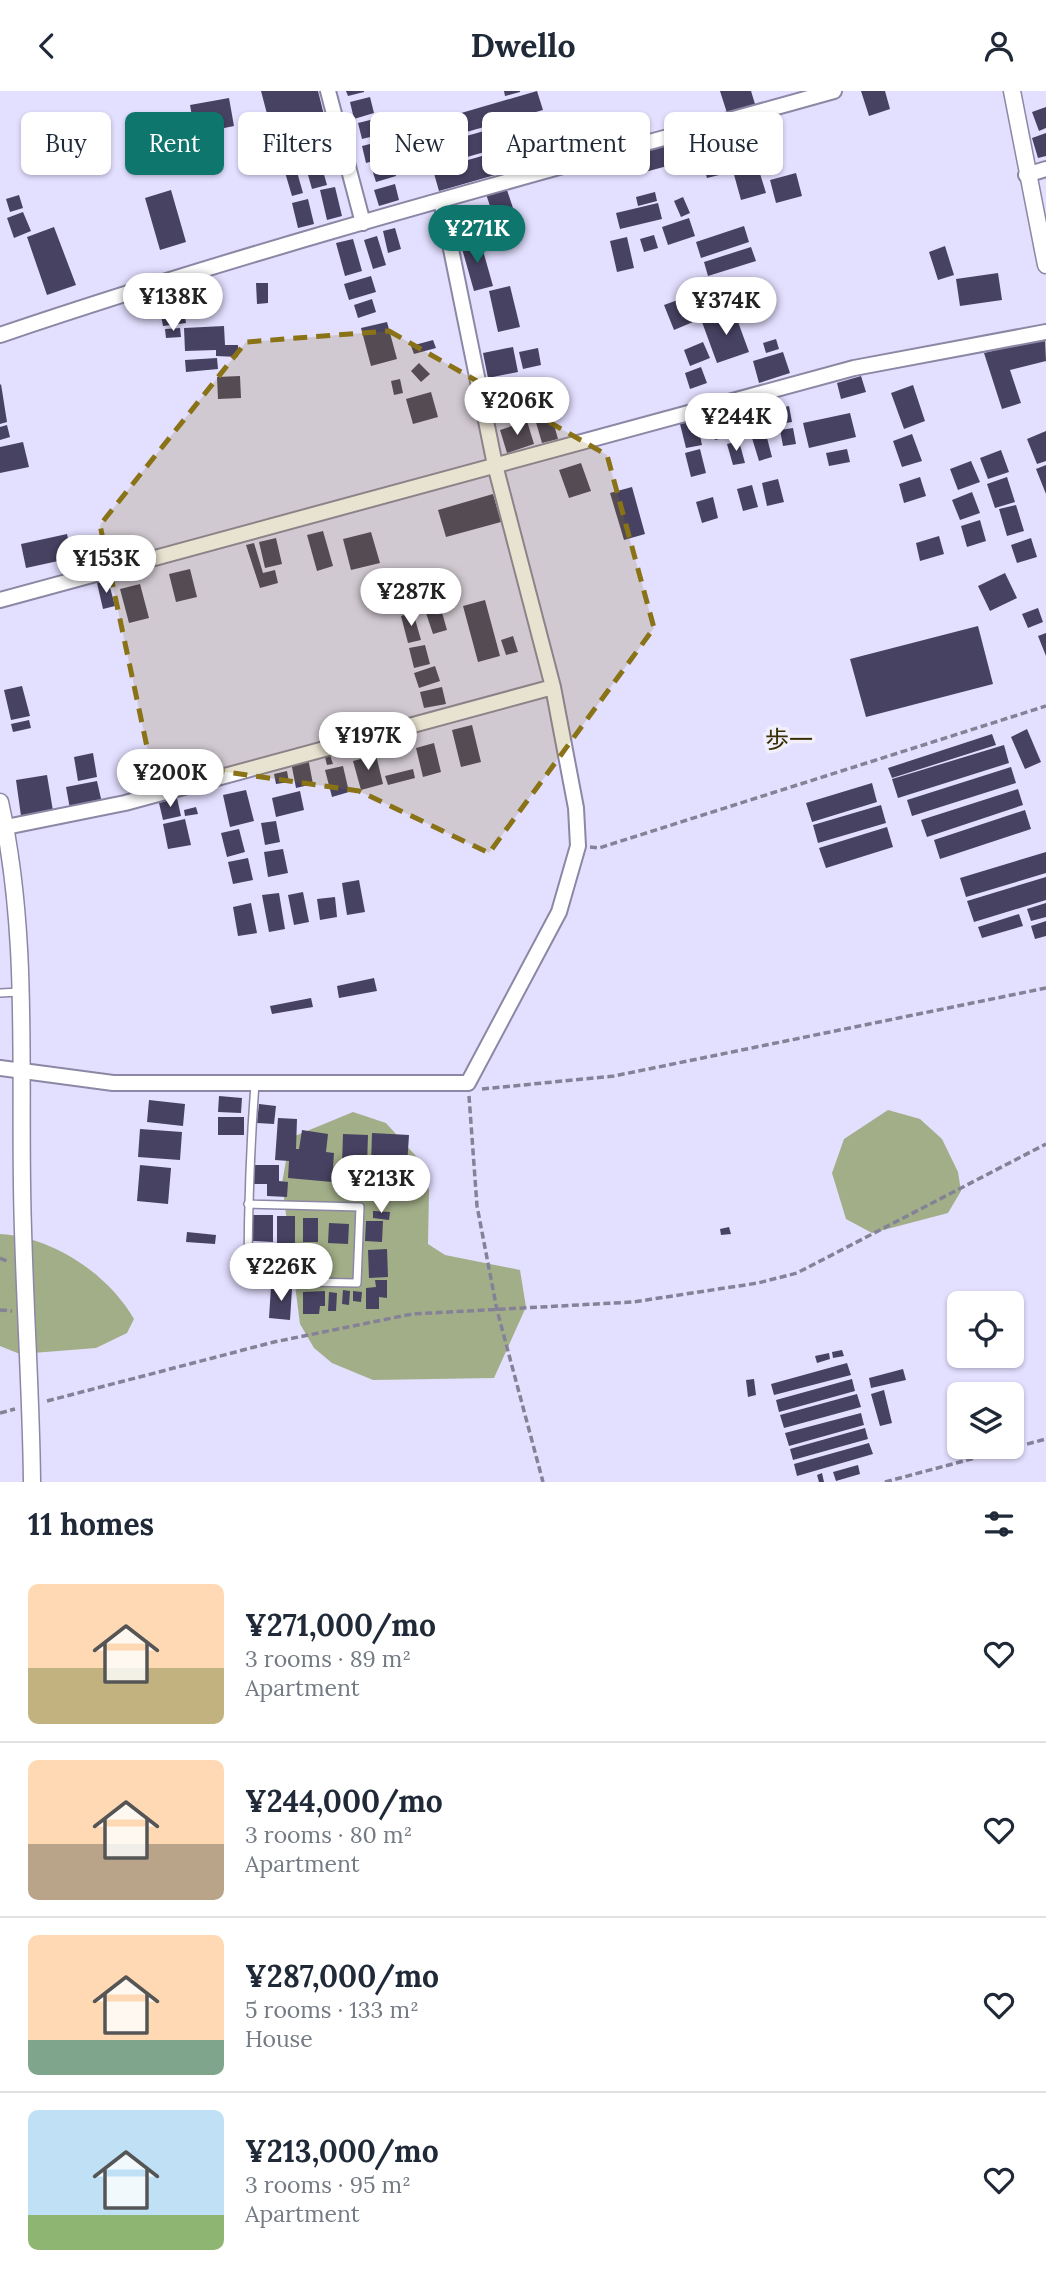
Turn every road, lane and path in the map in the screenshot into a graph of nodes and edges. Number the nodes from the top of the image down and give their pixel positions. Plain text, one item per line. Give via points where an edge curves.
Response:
1 (328, 91) edge
2 (834, 91) edge
3 (1012, 91) edge
4 (1046, 169) edge
5 (1026, 174) junction
6 (441, 200) junction
7 (363, 223) junction
8 (1046, 265) edge
9 (1046, 332) edge
10 (0, 335) edge
11 (495, 465) junction
12 (0, 600) edge
13 (553, 687) junction
14 (1046, 706) edge
15 (0, 802) edge
16 (4, 837) edge
17 (578, 846) junction
18 (1046, 988) edge
19 (21, 992) junction
20 (0, 993) edge
21 (0, 1068) edge
22 (21, 1070) junction
23 (256, 1083) junction
24 (1046, 1144) edge
25 (248, 1204) junction
26 (497, 1310) junction
27 (31, 1406) junction
28 (1046, 1439) edge
29 (32, 1482) edge
30 (543, 1482) edge
31 (885, 1482) edge

1 - 7 street
2 - 6 street
3 - 5 street
4 - 5 street
5 - 8 street
6 - 7 street
6 - 11 street
7 - 10 street
9 - 11 street via 854,368
11 - 12 street
11 - 13 street
13 - 16 street
13 - 17 street via 576,808
14 - 17 path via 599,848
15 - 16 street
16 - 19 street via 17,912
17 - 23 street via 559,912 468,1083
18 - 26 path via 626,1074 469,1090 477,1206
19 - 20 lane
19 - 22 street
21 - 22 street
22 - 23 street via 113,1083
22 - 27 street via 24,1308
23 - 25 lane
24 - 26 path via 797,1273 633,1302
25 - 25 lane via 248,1281 357,1283 360,1207
26 - 27 path via 412,1314 286,1340
26 - 30 path
27 - 29 street
28 - 31 path

